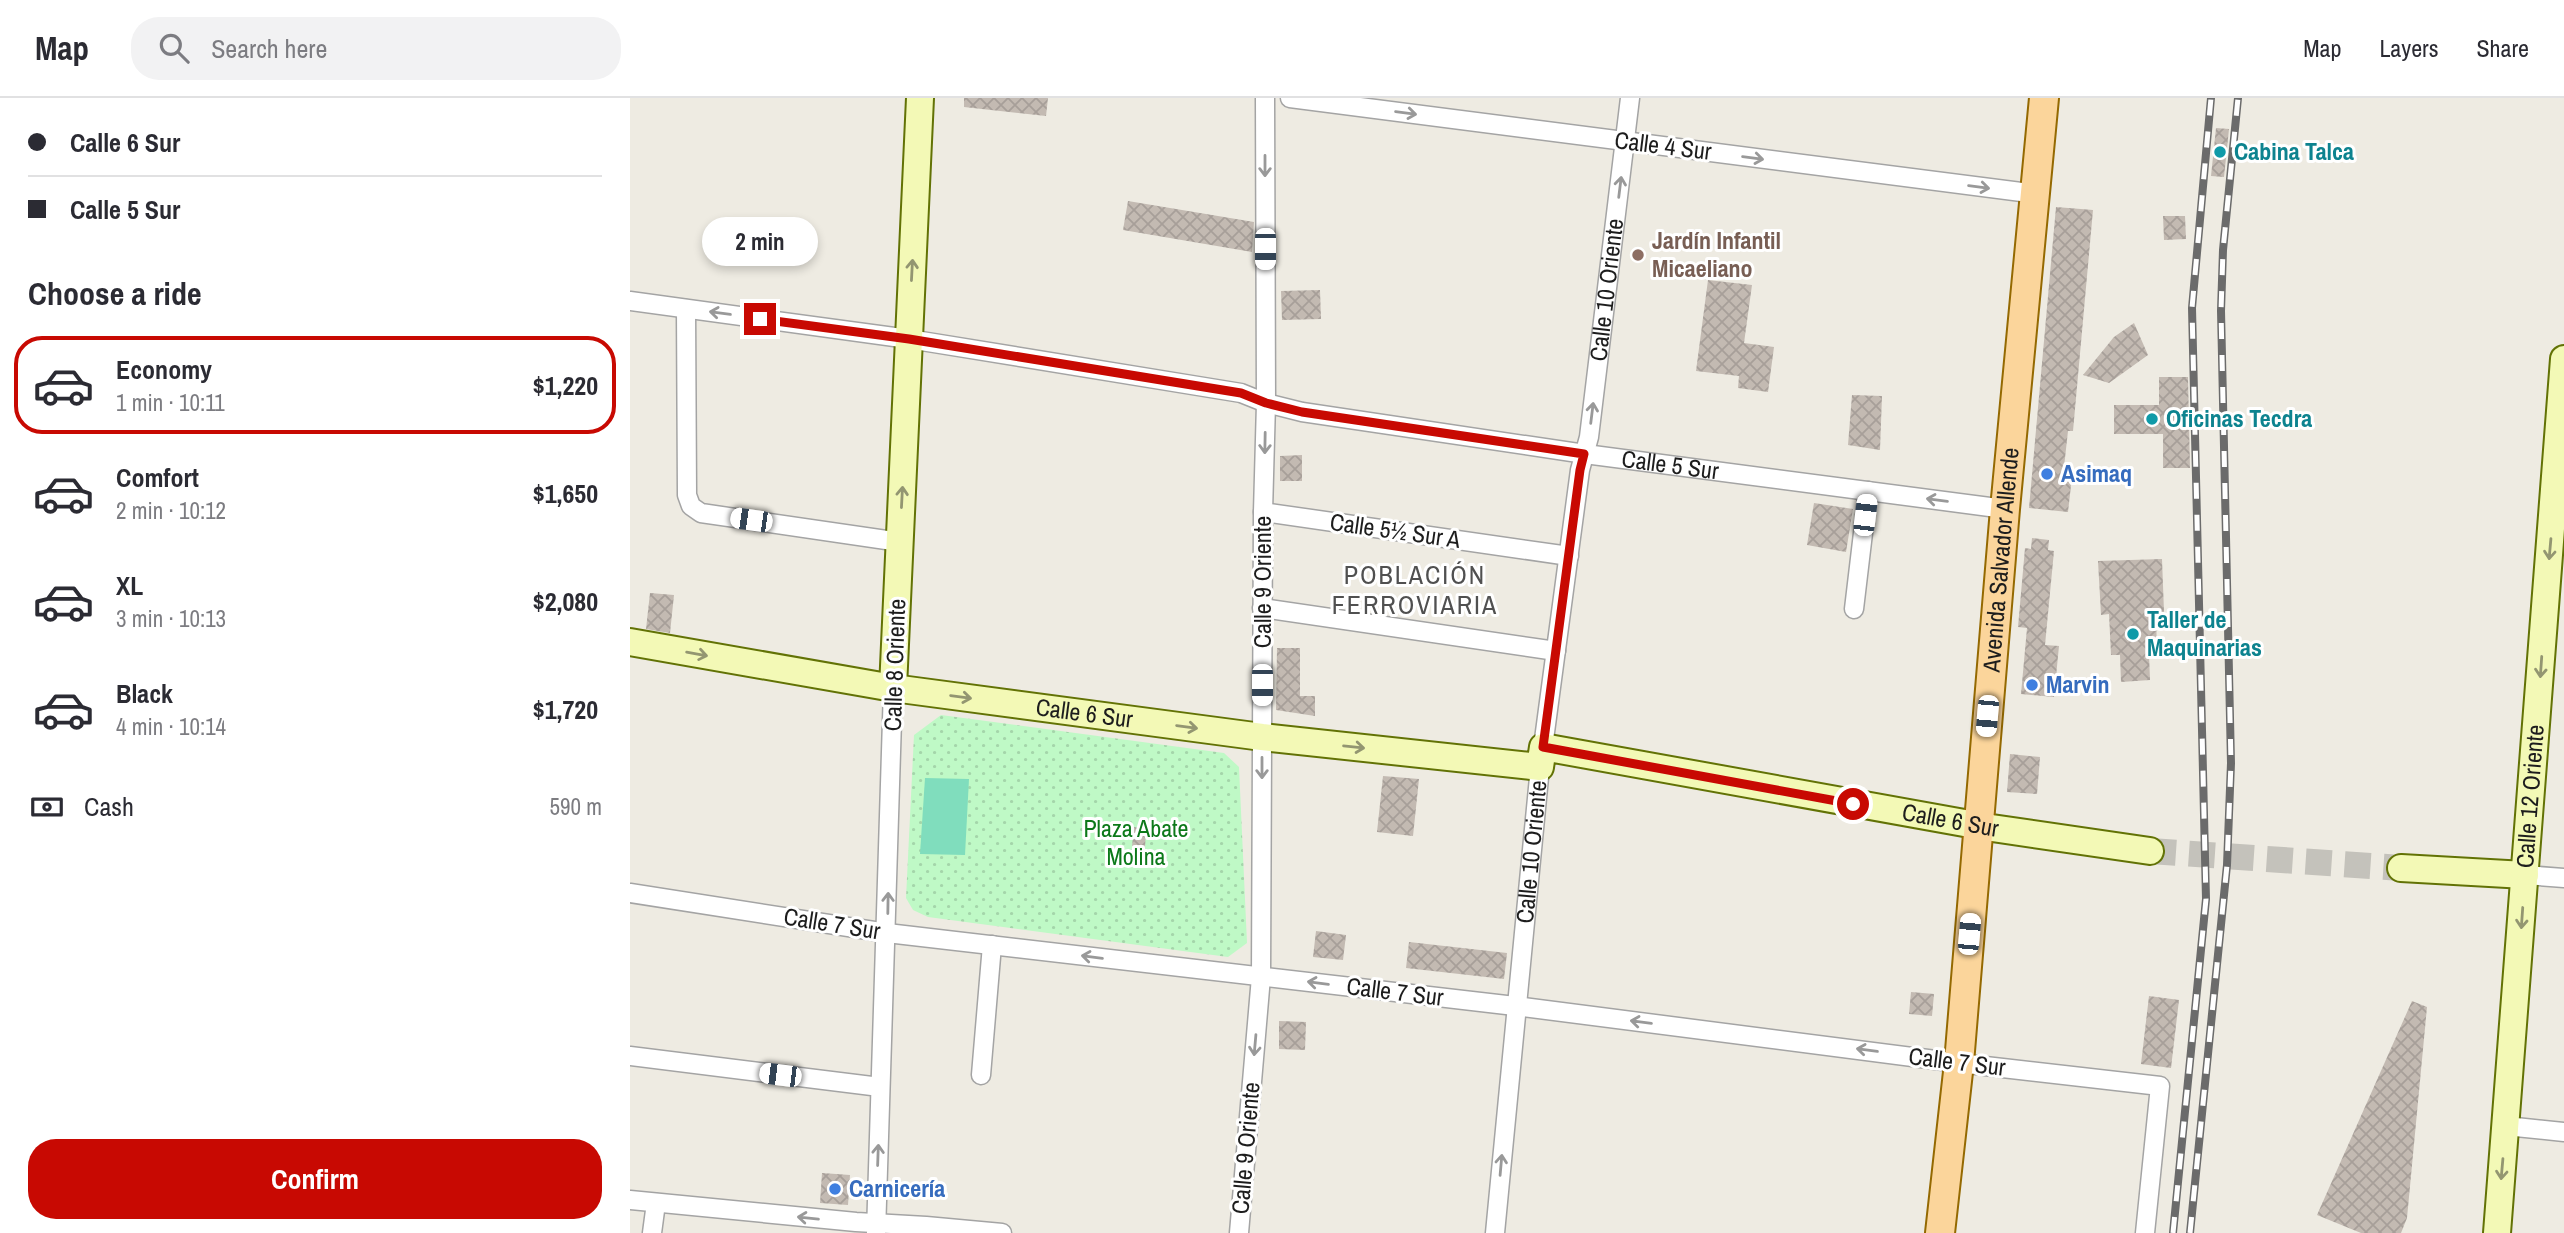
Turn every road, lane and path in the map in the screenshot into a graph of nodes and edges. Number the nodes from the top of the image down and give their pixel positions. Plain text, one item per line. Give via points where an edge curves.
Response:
1 (920, 98) edge
2 (1265, 98) edge
3 (1290, 98) edge
4 (1630, 98) edge
5 (2044, 98) edge
6 (1625, 141) junction
7 (2036, 194) junction
8 (630, 301) edge
9 (686, 309) junction
10 (909, 339) junction
11 (2564, 359) edge
12 (1266, 403) junction
13 (1584, 454) junction
14 (1868, 491) junction
15 (2005, 509) junction
16 (1263, 512) junction
17 (900, 542) junction
18 (1569, 556) junction
19 (2555, 600) edge
20 (1262, 608) junction
21 (1854, 609) dead end
22 (630, 642) edge
23 (1556, 651) junction
24 (893, 688) junction
25 (1262, 737) junction
26 (1542, 757) junction
27 (1978, 826) junction
28 (2150, 851) tunnel mouth
29 (2401, 868) tunnel mouth
30 (2525, 875) junction
31 (2564, 878) edge
32 (630, 893) edge
33 (887, 933) junction
34 (992, 945) junction
35 (1261, 977) junction
36 (1515, 1006) junction
37 (630, 1056) edge
38 (1959, 1063) junction
39 (981, 1076) dead end
40 (880, 1087) junction
41 (2505, 1126) junction
42 (2564, 1132) edge
43 (630, 1200) edge
44 (656, 1203) junction
45 (876, 1228) edge
46 (652, 1233) edge
47 (1002, 1233) edge
48 (1239, 1233) edge
49 (1495, 1233) edge
50 (1940, 1233) edge
51 (2144, 1233) edge
52 (2497, 1233) edge

10 -> 1 street, Calle 8 Oriente
2 -> 12 street, Calle 9 Oriente
3 -> 6 street, Calle 4 Sur
4 - 6 street, Calle 10 Oriente
5 - 7 main road, Avenida Salvador Allende
6 -> 7 street, Calle 4 Sur
13 -> 6 street, Calle 10 Oriente
7 - 15 main road, Avenida Salvador Allende
8 - 9 street, Calle 5 Sur
10 -> 9 street, Calle 5 Sur
9 - 17 street via 687,495 691,506 701,513
10 - 12 street, Calle 5 Sur via 1241,393
17 -> 10 street, Calle 8 Oriente
11 -> 19 street, Calle 12 Oriente
12 - 13 street, Calle 5 Sur
12 -> 16 street, Calle 9 Oriente
13 - 14 street, Calle 5 Sur
13 - 18 street, Calle 10 Oriente
15 -> 14 street, Calle 5 Sur
14 - 21 street
15 - 27 main road, Avenida Salvador Allende
16 - 18 street, Calle 5½ Sur A
16 - 20 street, Calle 9 Oriente
17 - 24 street, Calle 8 Oriente
18 - 23 street, Calle 10 Oriente
19 -> 30 street, Calle 12 Oriente
20 - 23 street
20 - 25 street, Calle 9 Oriente
22 -> 24 street, Calle 6 Sur
23 - 26 street, Calle 10 Oriente
24 -> 25 street, Calle 6 Sur
33 -> 24 street, Calle 8 Oriente
25 -> 26 street, Calle 6 Sur
25 -> 35 street, Calle 9 Oriente
26 - 27 street, Calle 6 Sur
26 - 36 street, Calle 10 Oriente
27 - 28 street, Calle 6 Sur
27 - 38 main road, Avenida Salvador Allende
29 - 30 street
30 - 31 street
30 -> 41 street, Calle 12 Oriente
32 - 33 street, Calle 7 Sur
33 - 34 street, Calle 7 Sur
33 - 40 street, Calle 8 Oriente
35 -> 34 street, Calle 7 Sur
34 - 39 street
36 -> 35 street, Calle 7 Sur
35 -> 48 street, Calle 9 Oriente
38 -> 36 street, Calle 7 Sur
49 -> 36 street, Calle 10 Oriente
37 - 40 street
38 - 50 main road, Avenida Salvador Allende
38 - 51 street, Calle 7 Sur via 2160,1086
45 -> 40 street, Calle 8 Oriente
41 - 42 street
41 -> 52 street, Calle 12 Oriente
43 - 44 street
45 -> 44 street
44 - 46 street
45 - 47 street

